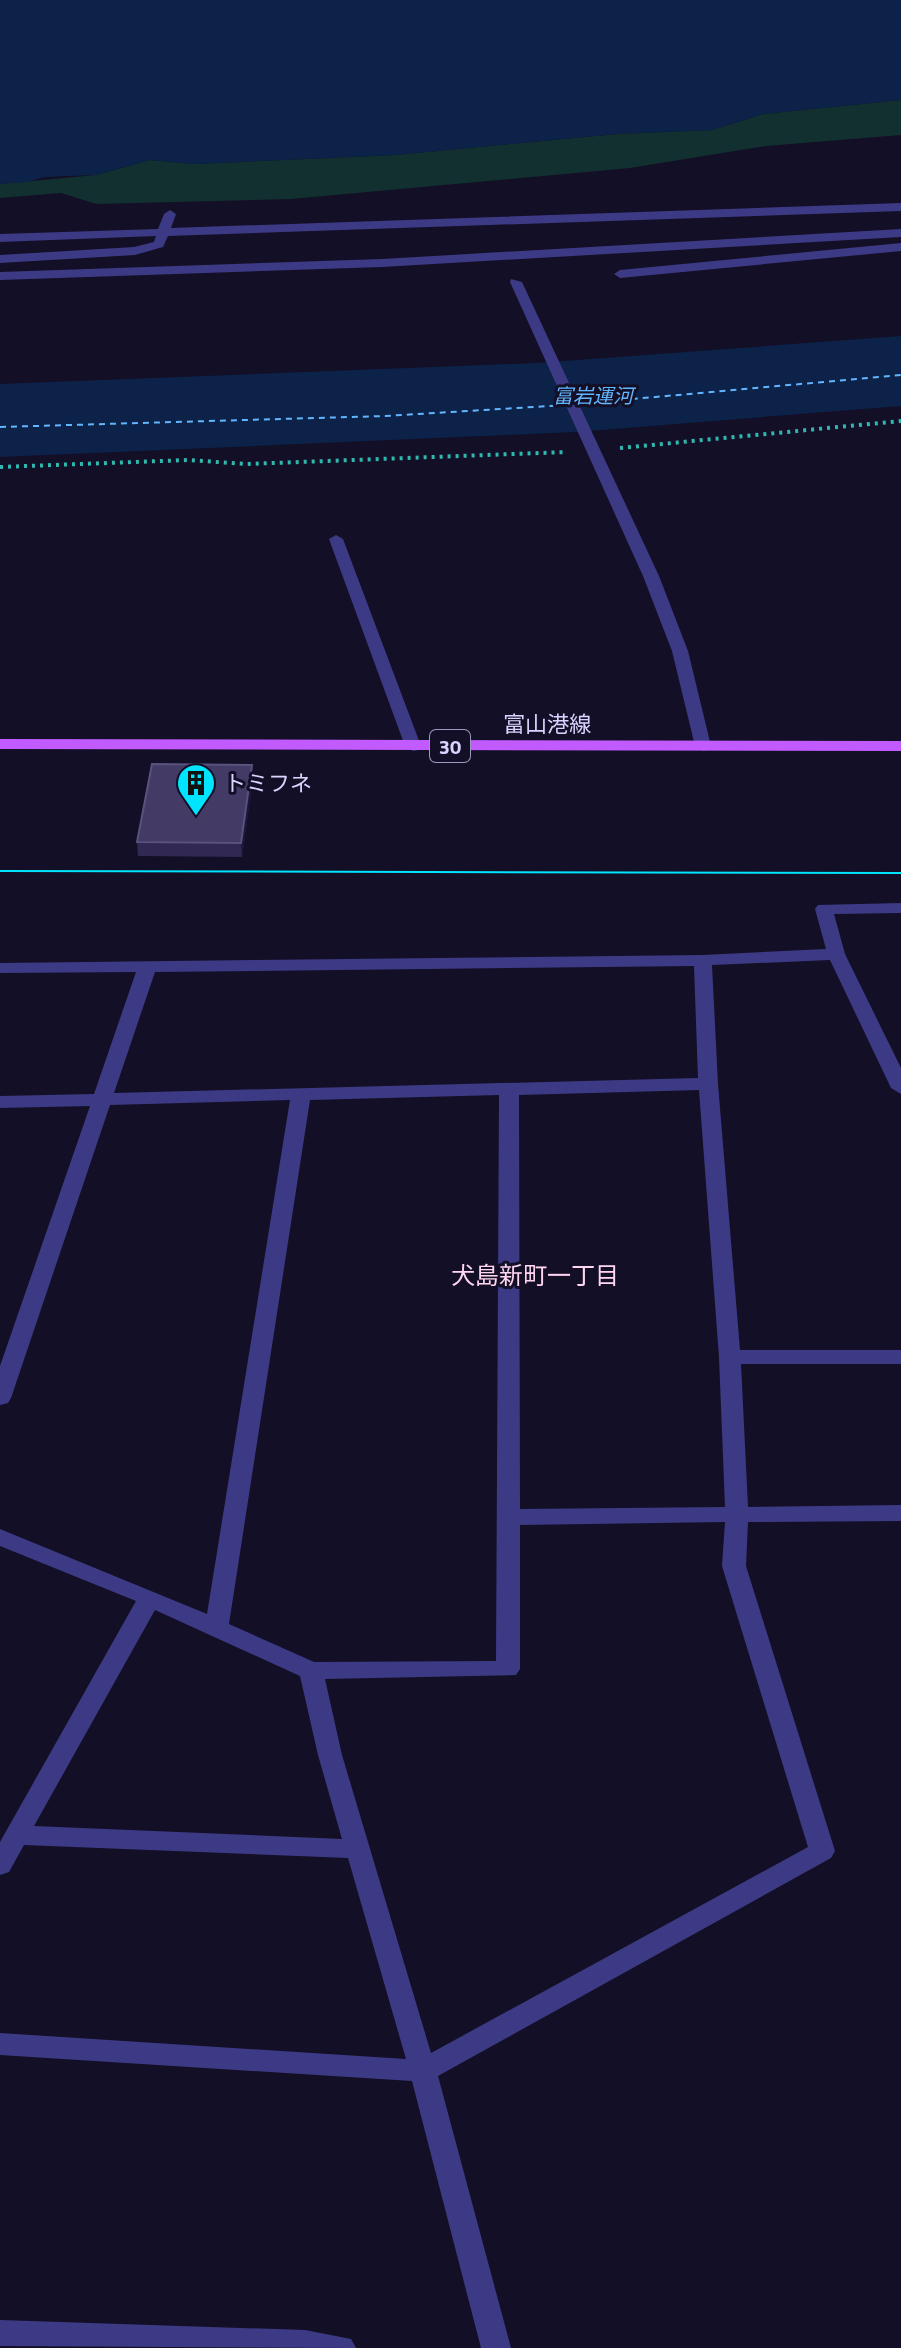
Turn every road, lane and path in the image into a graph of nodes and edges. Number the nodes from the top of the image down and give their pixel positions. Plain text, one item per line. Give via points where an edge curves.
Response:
1 (901, 207) edge
2 (170, 214) dead end
3 (901, 233) edge
4 (164, 235) junction
5 (0, 238) edge
6 (901, 247) edge
7 (0, 259) edge
8 (620, 274) dead end
9 (0, 276) edge
10 (516, 282) dead end
11 (901, 421) edge
12 (595, 451) junction
13 (0, 467) edge
14 (336, 539) dead end
15 (0, 744) edge
16 (413, 746) junction
17 (703, 746) junction
18 (901, 746) edge
19 (901, 908) edge
20 (836, 954) junction
21 (703, 960) junction
22 (147, 967) junction
23 (0, 968) edge
24 (708, 1084) junction
25 (901, 1088) edge
26 (509, 1091) junction
27 (301, 1094) junction
28 (103, 1100) junction
29 (0, 1102) edge
30 (730, 1357) junction
31 (901, 1357) edge
32 (0, 1398) edge
33 (737, 1513) junction
34 (901, 1513) edge
35 (509, 1517) junction
36 (0, 1537) edge
37 (150, 1598) junction
38 (217, 1628) junction
39 (311, 1671) junction
40 (17, 1835) junction
41 (357, 1849) junction
42 (0, 1865) edge
43 (0, 2044) edge
44 (423, 2071) junction
45 (0, 2333) edge
46 (341, 2348) edge
47 (496, 2348) edge

1 - 4 street
2 - 4 street
3 - 9 street via 382,263
4 - 5 street
4 - 7 street via 159,244 135,251
6 - 8 street
10 - 12 street
11 - 12 path
12 - 13 path
12 - 17 street via 680,651
14 - 16 street
15 - 16 main road, 富山港線 / 30
16 - 17 main road, 富山港線 / 30
17 - 18 main road, 富山港線 / 30
19 - 20 street via 824,909
20 - 21 street
20 - 25 street
21 - 22 street
21 - 24 street
22 - 23 street
22 - 28 street
24 - 26 street
24 - 30 street
26 - 27 street
26 - 35 street
27 - 28 street
27 - 38 street
28 - 29 street
28 - 32 street
30 - 31 street
30 - 33 street
33 - 34 street
33 - 35 street
33 - 44 street via 734,1566 822,1851
35 - 39 street via 508,1669
36 - 37 street
37 - 38 street
37 - 40 street
38 - 39 street
39 - 41 street
40 - 41 street
40 - 42 street
41 - 44 street
43 - 44 street
44 - 47 street
45 - 46 street

